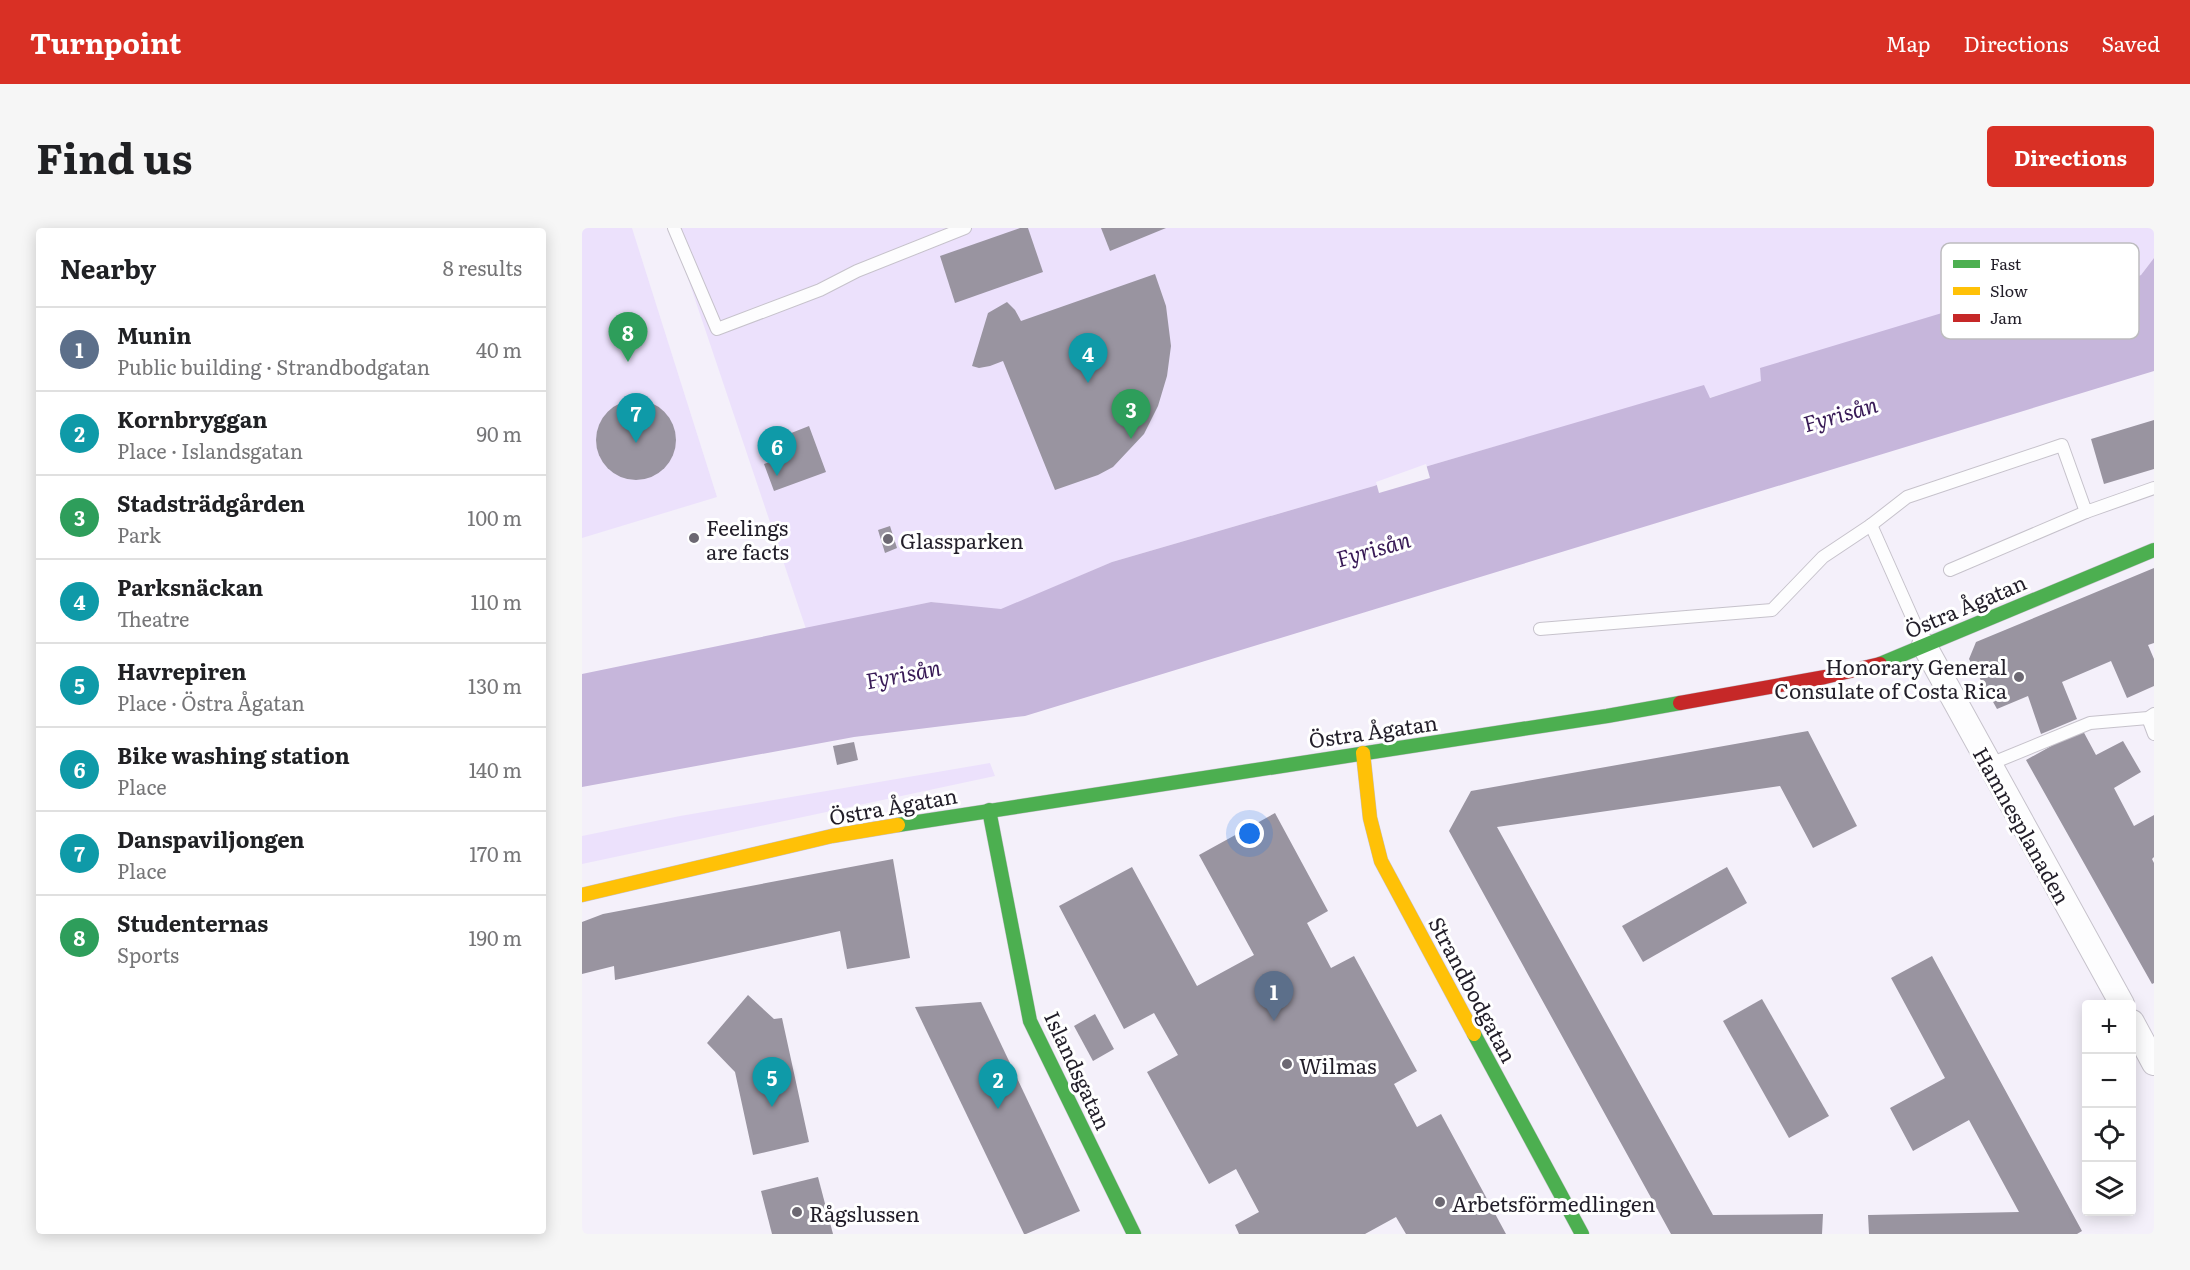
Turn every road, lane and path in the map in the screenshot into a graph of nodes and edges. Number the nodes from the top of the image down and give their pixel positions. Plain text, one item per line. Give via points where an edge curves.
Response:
1 (674, 228) edge
2 (965, 228) edge
3 (2154, 488) edge
4 (2086, 512) junction
5 (1871, 525) junction
6 (2154, 550) edge
7 (1950, 570) dead end
8 (1540, 629) dead end
9 (1924, 645) junction
10 (2151, 716) edge
11 (2154, 734) edge
12 (1363, 753) junction
13 (1990, 764) junction
14 (989, 810) junction
15 (582, 895) edge
16 (2119, 1000) edge
17 (2136, 1029) edge
18 (2154, 1063) edge
19 (1134, 1234) edge
20 (1582, 1234) edge

1 - 2 lane via 717,328 820,290
3 - 4 lane
4 - 5 lane via 2062,445 1907,497
4 - 7 lane
5 - 8 lane via 1822,556 1772,610
5 - 9 lane
6 - 9 street, Östra Ågatan
9 - 12 street, Östra Ågatan via 1877,665 1825,677 1607,716
9 - 13 street, Hamnesplanaden
10 - 11 lane
10 - 13 lane via 2090,723
12 - 14 street, Östra Ågatan
12 - 20 street, Strandbodgatan via 1370,818 1382,861
13 - 16 street, Hamnesplanaden
14 - 15 street, Östra Ågatan via 832,836
14 - 19 street, Islandsgatan via 1030,1021
17 - 18 street

